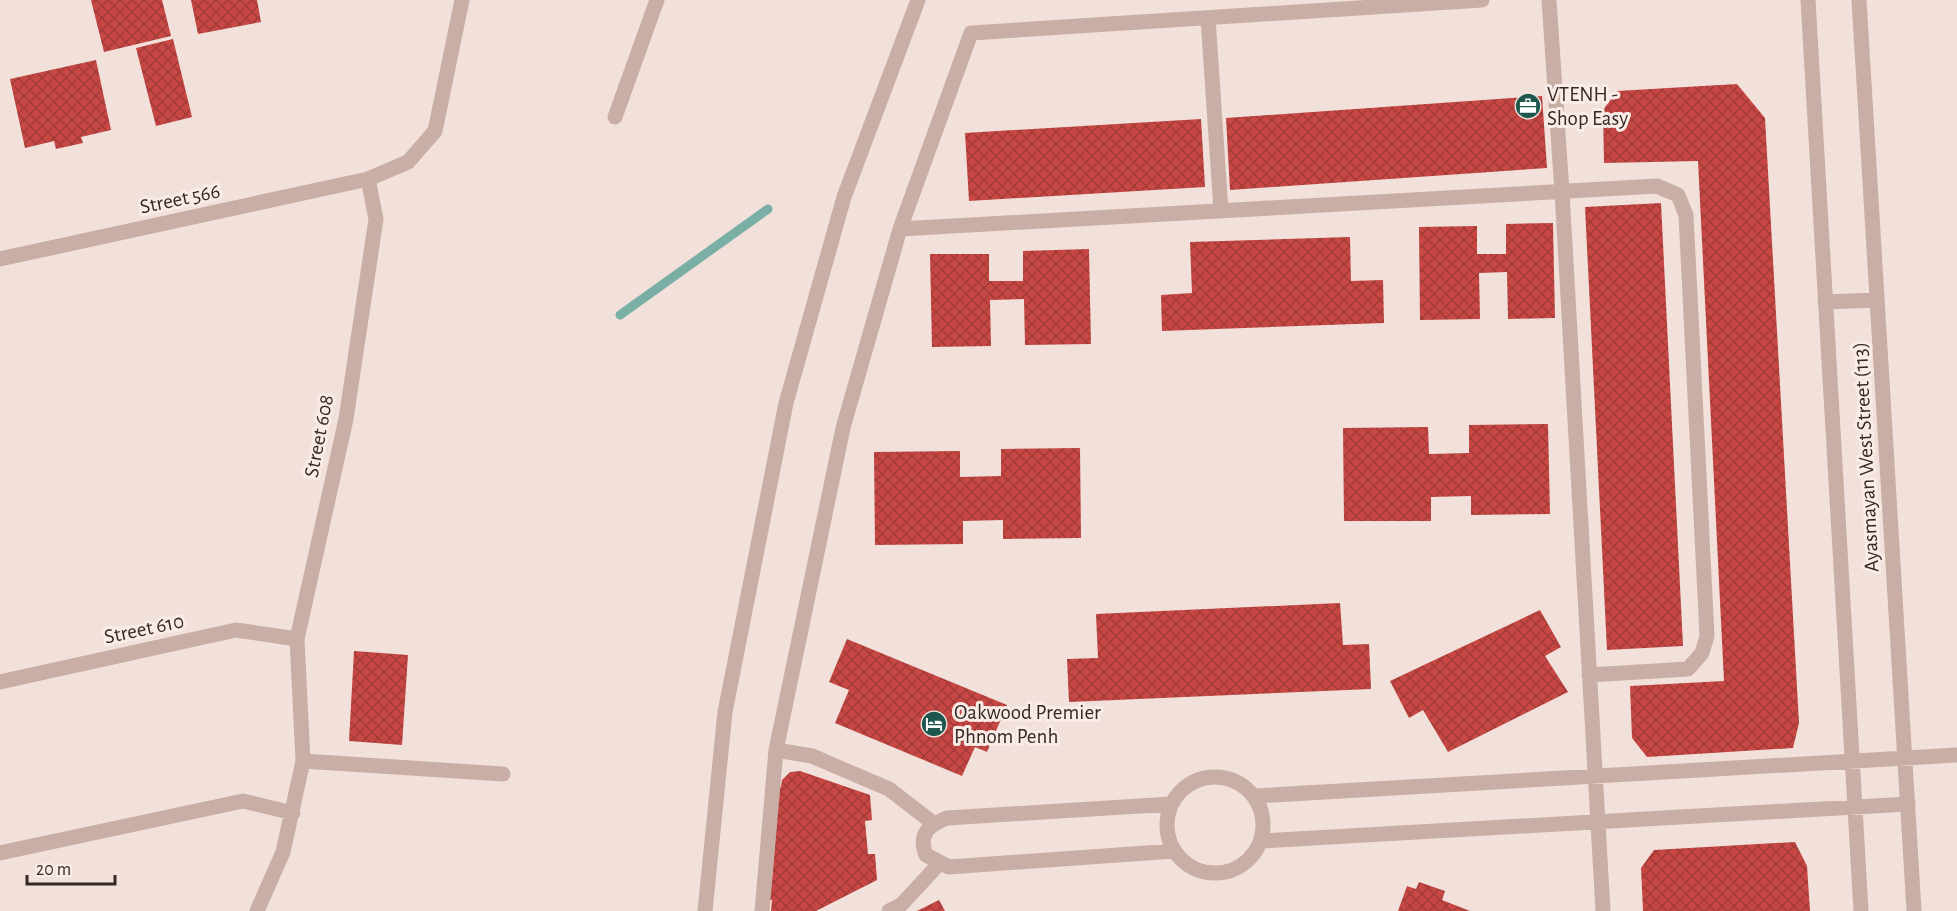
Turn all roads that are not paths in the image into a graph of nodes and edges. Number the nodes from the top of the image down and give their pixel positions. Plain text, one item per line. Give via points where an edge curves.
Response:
1 (462, 0) edge
2 (657, 0) edge
3 (918, 0) edge
4 (1482, 0) edge
5 (1549, 0) edge
6 (1808, 0) edge
7 (1859, 0) edge
8 (1208, 18) junction
9 (615, 117) dead end
10 (369, 179) junction
11 (1562, 192) junction
12 (1221, 211) junction
13 (900, 229) junction
14 (0, 260) edge
15 (1877, 300) junction
16 (1825, 302) junction
17 (297, 639) junction
18 (1589, 675) junction
19 (0, 682) edge
20 (776, 750) junction
21 (1957, 755) edge
22 (1905, 758) junction
23 (1852, 760) junction
24 (303, 761) junction
25 (503, 774) dead end
26 (1595, 776) junction
27 (1255, 796) junction
28 (1171, 804) junction
29 (1908, 804) junction
30 (1855, 807) junction
31 (294, 813) junction
32 (1598, 822) junction
33 (933, 823) junction
34 (1261, 841) junction
35 (1174, 851) junction
36 (0, 853) edge
37 (939, 864) junction
38 (257, 911) edge
39 (705, 911) edge
40 (762, 911) edge
41 (889, 911) edge
42 (1603, 911) edge
43 (1861, 911) edge
44 (1914, 911) edge

1 - 10 street via 435,131 408,162
2 - 9 street
3 - 39 street via 844,197 786,403 725,712
4 - 8 street
5 - 11 street
6 - 16 street, Ayasmayan West Street (113)
7 - 15 street, Ayasmayan West Street (113)
8 - 12 street
8 - 13 street via 971,33
10 - 14 street, Street 566
10 - 17 street, Street 608 via 376,219 346,419
11 - 12 street
11 - 18 street
11 - 18 street via 1657,186 1678,195 1686,215 1707,636 1702,654 1688,669
12 - 13 street
13 - 20 street via 843,428
15 - 16 street
15 - 22 street, Ayasmayan West Street (113)
16 - 23 street, Ayasmayan West Street (113)
17 - 19 street, Street 610 via 236,630
17 - 24 street, Street 608
18 - 26 street
20 - 33 street via 812,756 889,789
20 - 40 street
21 - 22 street
22 - 23 street
22 - 29 street, Ayasmayan West Street (113)
23 - 26 street
23 - 30 street, Ayasmayan West Street (113)
24 - 25 street
24 - 31 street, Street 608
26 - 27 street
26 - 32 street
27 - 28 street via 1223,777 1206,777 1190,783
27 - 34 street via 1263,824
28 - 33 street via 947,818
28 - 35 street via 1166,833
29 - 30 street
29 - 44 street, Ayasmayan West Street (113)
30 - 32 street
30 - 43 street, Ayasmayan West Street (113)
31 - 36 street via 243,801
31 - 38 street, Street 608 via 283,852
32 - 34 street
32 - 42 street
33 - 37 street via 925,831 922,844 926,855
34 - 35 street via 1247,862 1215,874 1185,864
35 - 37 street via 950,867
37 - 41 street via 901,905

